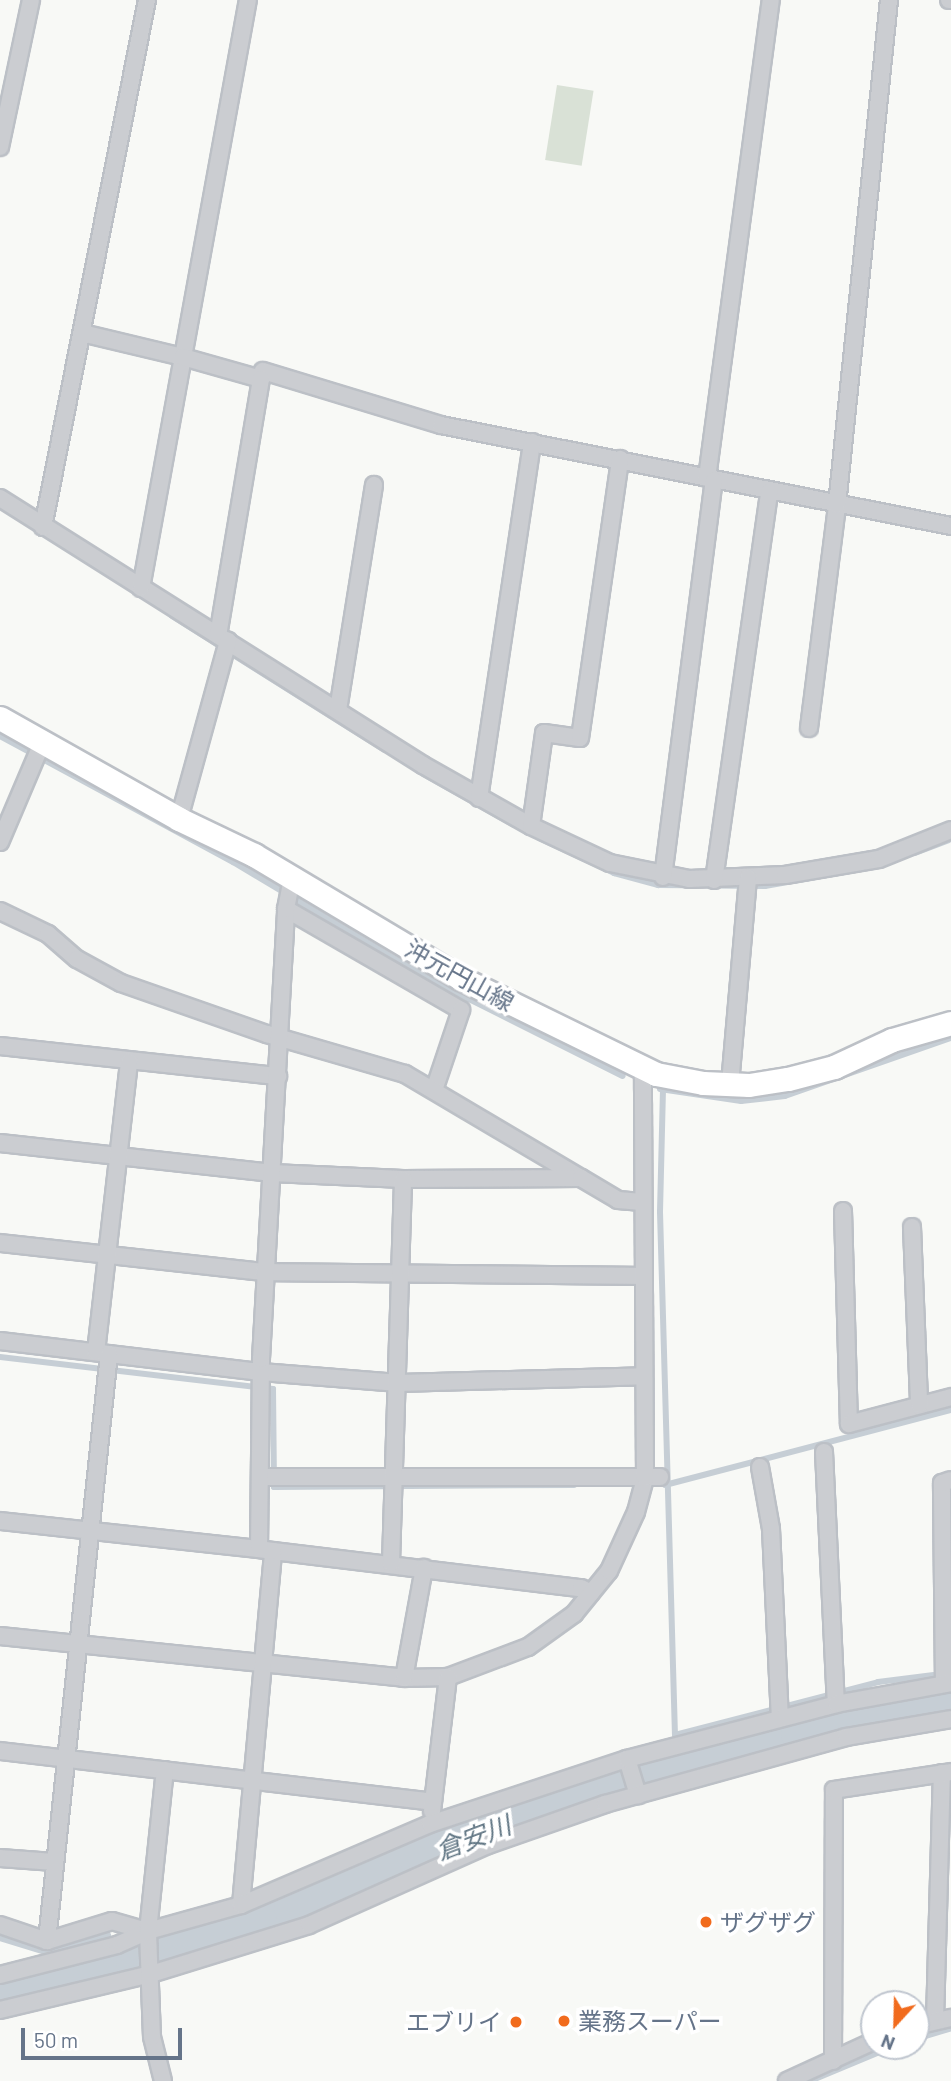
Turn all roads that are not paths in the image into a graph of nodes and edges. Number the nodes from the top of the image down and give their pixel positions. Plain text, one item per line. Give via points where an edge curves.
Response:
1 (31, 0) edge
2 (147, 0) edge
3 (248, 0) edge
4 (771, 0) edge
5 (889, 0) edge
6 (0, 147) edge
7 (82, 333) junction
8 (183, 358) junction
9 (261, 379) junction
10 (532, 442) junction
11 (620, 458) junction
12 (711, 479) junction
13 (374, 485) dead end
14 (769, 492) junction
15 (0, 498) edge
16 (837, 505) junction
17 (951, 526) edge
18 (43, 527) junction
19 (141, 588) junction
20 (223, 638) junction
21 (338, 710) junction
22 (0, 718) edge
23 (808, 728) dead end
24 (38, 751) junction
25 (479, 797) junction
26 (179, 818) junction
27 (531, 826) junction
28 (951, 830) edge
29 (0, 842) edge
30 (663, 877) junction
31 (714, 880) junction
32 (747, 884) junction
33 (288, 895) junction
34 (0, 911) edge
35 (951, 1023) edge
36 (279, 1037) junction
37 (0, 1046) edge
38 (129, 1062) junction
39 (643, 1069) junction
40 (278, 1076) junction
41 (730, 1084) junction
42 (434, 1090) junction
43 (0, 1143) edge
44 (117, 1158) junction
45 (272, 1173) junction
46 (581, 1178) junction
47 (403, 1179) junction
48 (642, 1202) junction
49 (843, 1211) dead end
50 (912, 1227) dead end
51 (0, 1243) edge
52 (108, 1255) junction
53 (264, 1272) junction
54 (641, 1276) junction
55 (403, 1277) junction
56 (0, 1340) edge
57 (105, 1362) junction
58 (643, 1376) junction
59 (261, 1383) junction
60 (400, 1383) junction
61 (951, 1397) edge
62 (919, 1405) junction
63 (824, 1452) dead end
64 (760, 1467) dead end
65 (267, 1477) junction
66 (652, 1478) junction
67 (951, 1480) edge
68 (395, 1483) junction
69 (0, 1521) edge
70 (89, 1531) junction
71 (266, 1550) junction
72 (391, 1563) junction
73 (424, 1568) junction
74 (591, 1593) junction
75 (0, 1636) edge
76 (78, 1645) junction
77 (261, 1665) junction
78 (448, 1677) junction
79 (404, 1678) junction
80 (946, 1678) edge
81 (835, 1697) junction
82 (779, 1711) junction
83 (951, 1719) edge
84 (0, 1751) edge
85 (65, 1758) junction
86 (629, 1764) junction
87 (165, 1770) junction
88 (946, 1772) edge
89 (252, 1781) junction
90 (637, 1792) junction
91 (433, 1802) junction
92 (430, 1824) junction
93 (0, 1858) edge
94 (54, 1862) junction
95 (241, 1905) junction
96 (0, 1925) edge
97 (148, 1937) junction
98 (47, 1941) junction
99 (151, 1970) junction
100 (0, 1975) edge
101 (0, 2010) edge
102 (943, 2019) edge
103 (860, 2047) edge
104 (833, 2061) junction
105 (806, 2078) edge
106 (163, 2081) edge
107 (787, 2081) edge

1 - 6 street
2 - 7 street
3 - 8 street
4 - 12 street
5 - 16 street
7 - 8 street
7 - 18 street
8 - 9 street
8 - 19 street
9 - 10 street via 263,371 442,425
9 - 20 street
10 - 11 street
10 - 25 street
11 - 12 street
11 - 27 street via 580,738 544,733
12 - 14 street
12 - 30 street
13 - 21 street
14 - 16 street
14 - 31 street
15 - 18 street
16 - 17 street
16 - 23 street
18 - 19 street
19 - 20 street
20 - 21 street
20 - 26 street
21 - 25 street
22 - 24 main road, 沖元円山線
24 - 26 main road, 沖元円山線
24 - 29 street
25 - 27 street
26 - 33 main road, 沖元円山線 via 254,855
27 - 30 street via 610,863
28 - 32 street via 879,859
30 - 31 street
31 - 32 street
32 - 41 street
33 - 36 street
33 - 39 main road, 沖元円山線
33 - 42 street via 461,1010
34 - 36 street via 48,934 77,959 121,982
35 - 41 main road, 沖元円山線 via 892,1040 834,1067 788,1079
36 - 40 street
36 - 42 street via 405,1074
37 - 38 street
38 - 40 street
38 - 44 street
39 - 41 main road, 沖元円山線 via 703,1083
39 - 48 street
40 - 45 street
42 - 46 street
43 - 44 street
44 - 45 street
44 - 52 street
45 - 47 street
45 - 53 street
46 - 47 street
46 - 48 street via 618,1200
47 - 55 street
48 - 54 street
49 - 62 street via 849,1424
50 - 62 street
51 - 52 street
52 - 53 street
52 - 57 street
53 - 55 street
53 - 59 street
54 - 55 street
54 - 58 street
55 - 60 street
56 - 57 street
57 - 59 street
57 - 70 street
58 - 60 street
58 - 66 street
59 - 60 street
59 - 65 street
60 - 68 street
61 - 62 street
63 - 81 street
64 - 82 street via 771,1529
65 - 68 street
65 - 71 street
66 - 68 street
66 - 74 street via 609,1572
67 - 80 street via 942,1483
68 - 72 street
69 - 70 street
70 - 71 street
70 - 76 street
71 - 72 street
71 - 77 street
72 - 73 street
73 - 74 street
73 - 79 street
74 - 78 street via 574,1614 528,1647
75 - 76 street
76 - 77 street
76 - 85 street
77 - 79 street
77 - 89 street
78 - 79 street
78 - 91 street
80 - 81 street
81 - 82 street
82 - 86 street
83 - 90 street via 846,1737
84 - 85 street
85 - 87 street
85 - 94 street
86 - 90 street
86 - 92 street
87 - 89 street
87 - 97 street
88 - 102 street
88 - 104 street via 834,1790
89 - 91 street
89 - 95 street
90 - 99 street via 488,1845 309,1924
91 - 92 street
92 - 95 street
93 - 94 street
94 - 98 street
95 - 97 street
96 - 98 street
97 - 98 street via 112,1921
97 - 99 street
97 - 100 street
99 - 101 street
99 - 106 street via 152,2037
103 - 104 street
104 - 105 street
105 - 107 street

